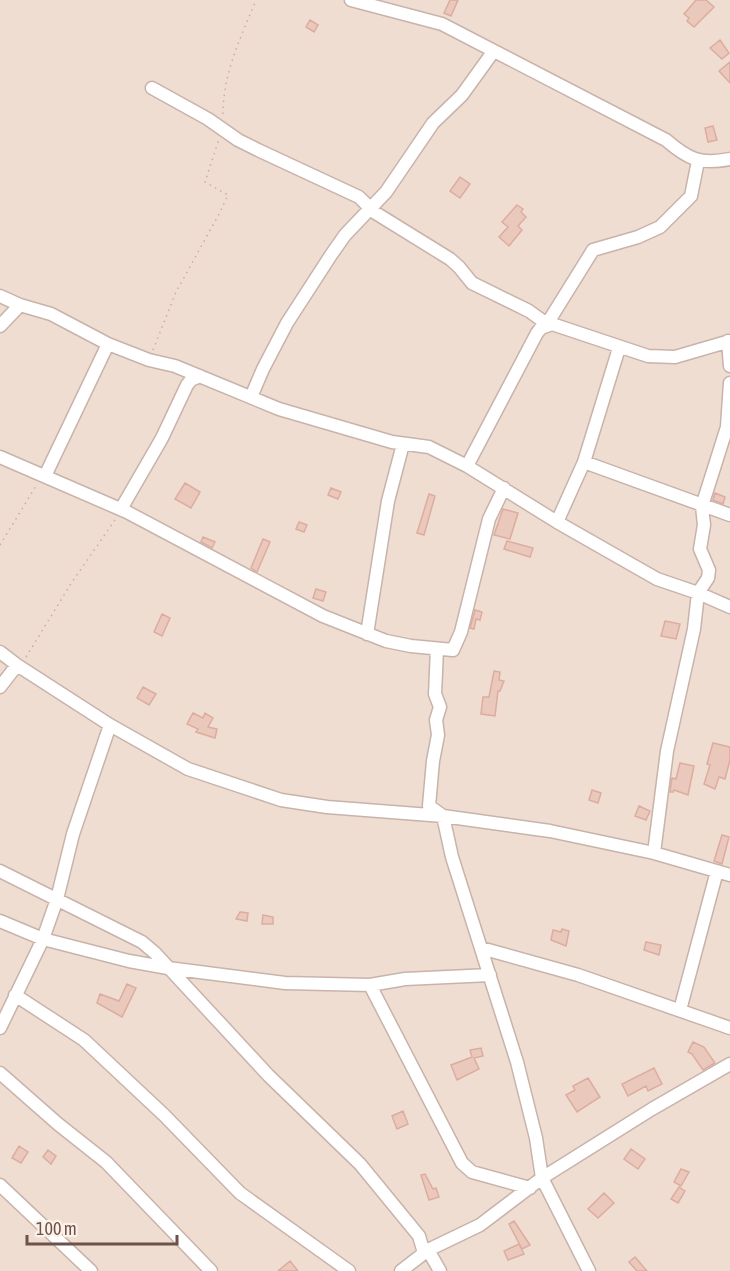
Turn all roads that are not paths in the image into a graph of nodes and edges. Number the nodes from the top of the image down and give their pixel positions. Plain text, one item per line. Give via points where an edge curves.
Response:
1 (351, 0) edge
2 (493, 52) junction
3 (152, 88) dead end
4 (730, 159) edge
5 (698, 161) junction
6 (372, 208) junction
7 (0, 296) edge
8 (20, 305) junction
9 (547, 324) junction
10 (0, 327) edge
11 (729, 341) edge
12 (108, 344) junction
13 (619, 348) junction
14 (730, 366) edge
15 (200, 376) junction
16 (730, 382) edge
17 (251, 398) junction
18 (404, 444) junction
19 (0, 457) edge
20 (584, 462) junction
21 (467, 466) junction
22 (45, 476) junction
23 (504, 488) junction
24 (702, 506) junction
25 (121, 509) junction
26 (730, 515) edge
27 (557, 522) junction
28 (698, 593) junction
29 (730, 607) edge
30 (367, 634) junction
31 (437, 649) junction
32 (0, 652) edge
33 (18, 666) junction
34 (0, 687) edge
35 (110, 725) junction
36 (443, 816) junction
37 (654, 853) junction
38 (0, 871) edge
39 (717, 871) junction
40 (730, 875) edge
41 (57, 898) junction
42 (0, 921) edge
43 (43, 939) junction
44 (481, 948) junction
45 (168, 968) junction
46 (490, 975) junction
47 (370, 985) junction
48 (15, 995) junction
49 (680, 1010) junction
50 (0, 1028) edge
51 (730, 1028) edge
52 (730, 1064) edge
53 (0, 1073) edge
54 (542, 1178) junction
55 (0, 1185) edge
56 (530, 1188) junction
57 (426, 1251) junction
58 (92, 1271) edge
59 (211, 1271) edge
60 (349, 1271) edge
61 (400, 1271) edge
62 (440, 1271) edge
63 (589, 1271) edge

1 - 2 street via 442,24
2 - 5 street via 666,140 683,155
2 - 6 street via 462,95 433,123
3 - 6 street via 258,150 359,197
4 - 5 street
5 - 9 street via 691,196 673,216 638,237 593,250
6 - 9 street via 450,259 472,284
6 - 17 street via 345,235 312,282
7 - 8 street
8 - 10 street
8 - 12 street via 51,314
9 - 13 street via 563,326
9 - 21 street via 537,333
11 - 13 street via 675,357 648,356
11 - 14 street
12 - 15 street
12 - 22 street
13 - 20 street
15 - 17 street
15 - 25 street via 187,385
16 - 24 street via 727,427
17 - 18 street
18 - 21 street via 429,447
18 - 30 street via 388,501
19 - 22 street
20 - 24 street
20 - 27 street
21 - 23 street
22 - 25 street
23 - 27 street
23 - 31 street via 489,519 457,641 453,650
24 - 26 street
24 - 28 street via 700,549 709,570
25 - 30 street via 323,616
27 - 28 street via 657,579
28 - 29 street
28 - 37 street via 694,629 667,751
30 - 31 street
31 - 36 street via 435,694 440,707 429,806
32 - 33 street
33 - 34 street
33 - 35 street
35 - 36 street via 188,769 281,800
35 - 41 street via 73,834
36 - 37 street via 550,831
36 - 44 street
37 - 39 street
38 - 41 street
39 - 40 street
39 - 49 street
41 - 43 street
41 - 45 street via 142,942
42 - 43 street
43 - 45 street
43 - 48 street
44 - 46 street
44 - 49 street via 578,975
45 - 47 street via 285,983
45 - 57 street via 360,1164 419,1236
46 - 47 street via 405,979
46 - 54 street via 517,1062
47 - 56 street via 462,1163 472,1172
48 - 50 street
48 - 60 street via 84,1040 240,1193
49 - 51 street
52 - 54 street
53 - 59 street via 106,1162
54 - 56 street
54 - 63 street
55 - 58 street
56 - 57 street via 480,1225
57 - 61 street
57 - 62 street

